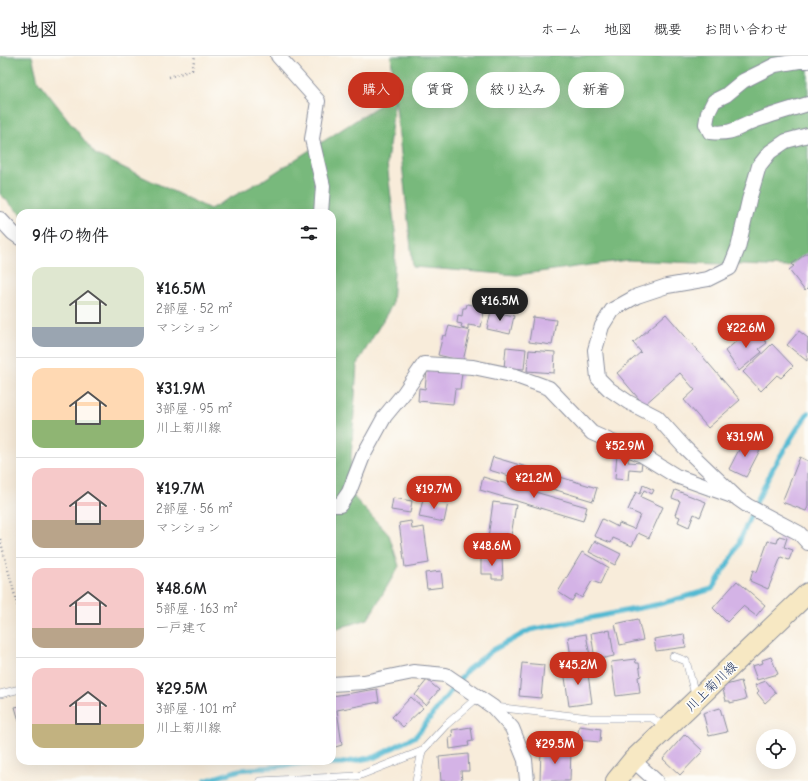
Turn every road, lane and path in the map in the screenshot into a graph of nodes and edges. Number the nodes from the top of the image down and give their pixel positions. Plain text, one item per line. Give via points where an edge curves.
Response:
1 (195, 56) edge
2 (278, 56) edge
3 (808, 61) edge
4 (169, 77) dead end
5 (808, 104) edge
6 (808, 135) edge
7 (321, 209) edge
8 (0, 219) edge
9 (16, 235) edge
10 (743, 502) junction
11 (336, 506) edge
12 (0, 540) edge
13 (808, 543) edge
14 (808, 593) edge
15 (16, 600) edge
16 (673, 656) dead end
17 (336, 684) edge
18 (16, 690) edge
19 (472, 693) junction
20 (0, 694) edge
21 (696, 700) junction
22 (493, 707) junction
23 (667, 728) junction
24 (422, 751) junction
25 (634, 760) junction
26 (297, 780) edge
27 (260, 781) edge
28 (416, 781) edge
29 (527, 781) edge
30 (616, 781) edge
31 (656, 781) edge

1 - 4 path via 192,70
2 - 7 street via 318,101 312,138 323,186
3 - 5 street via 776,65 743,81 714,101 708,112 706,124 710,132 738,130 756,120
6 - 10 street via 786,141 770,152 759,166 738,248 730,268 708,279 667,286 637,296 612,310 602,326 595,350 598,378 628,402 656,417
8 - 9 street
10 - 11 street via 676,476 592,432 549,388 516,376 473,367 424,364 384,416 363,456 349,492 340,505
10 - 13 street via 799,533
12 - 15 path
14 - 21 main road, 川上菊川線
16 - 21 lane via 686,661
17 - 19 street via 364,682 412,672 446,675
18 - 20 lane
19 - 22 street
19 - 24 lane
21 - 23 main road, 川上菊川線
22 - 23 lane via 590,718 652,718
22 - 29 street via 512,728 525,760
23 - 25 main road, 川上菊川線
24 - 26 lane via 358,776
24 - 28 lane
25 - 30 main road, 川上菊川線
25 - 31 street
26 - 27 lane

